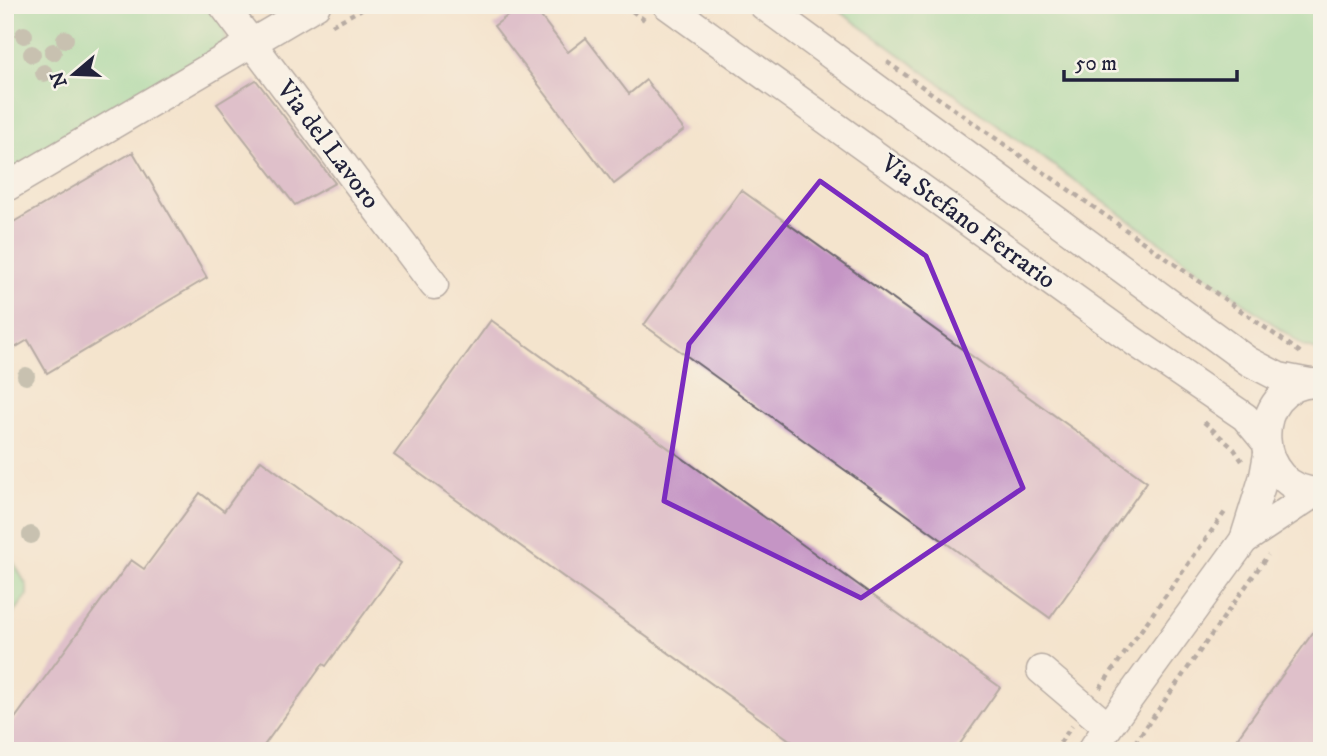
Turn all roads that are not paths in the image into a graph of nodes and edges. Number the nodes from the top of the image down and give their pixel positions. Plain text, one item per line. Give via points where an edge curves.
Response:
1 (223, 5) edge
2 (316, 5) edge
3 (667, 5) edge
4 (763, 5) edge
5 (252, 44) junction
6 (5, 188) edge
7 (433, 285) dead end
8 (1315, 374) edge
9 (1259, 454) junction
10 (1319, 492) edge
11 (1244, 540) junction
12 (1041, 670) dead end
13 (1108, 727) junction
14 (1091, 751) edge

1 - 5 street, Via del Lavoro
2 - 5 street
3 - 9 street, Via Stefano Ferrario via 1245,417
4 - 8 street, Via Stefano Ferrario via 1248,361 1279,377
5 - 6 street
5 - 7 street, Via del Lavoro
8 - 9 street via 1277,404
9 - 10 street, Via Stefano Ferrario via 1300,489
9 - 11 street via 1264,476
10 - 11 street
11 - 13 street
12 - 13 street
13 - 14 street

